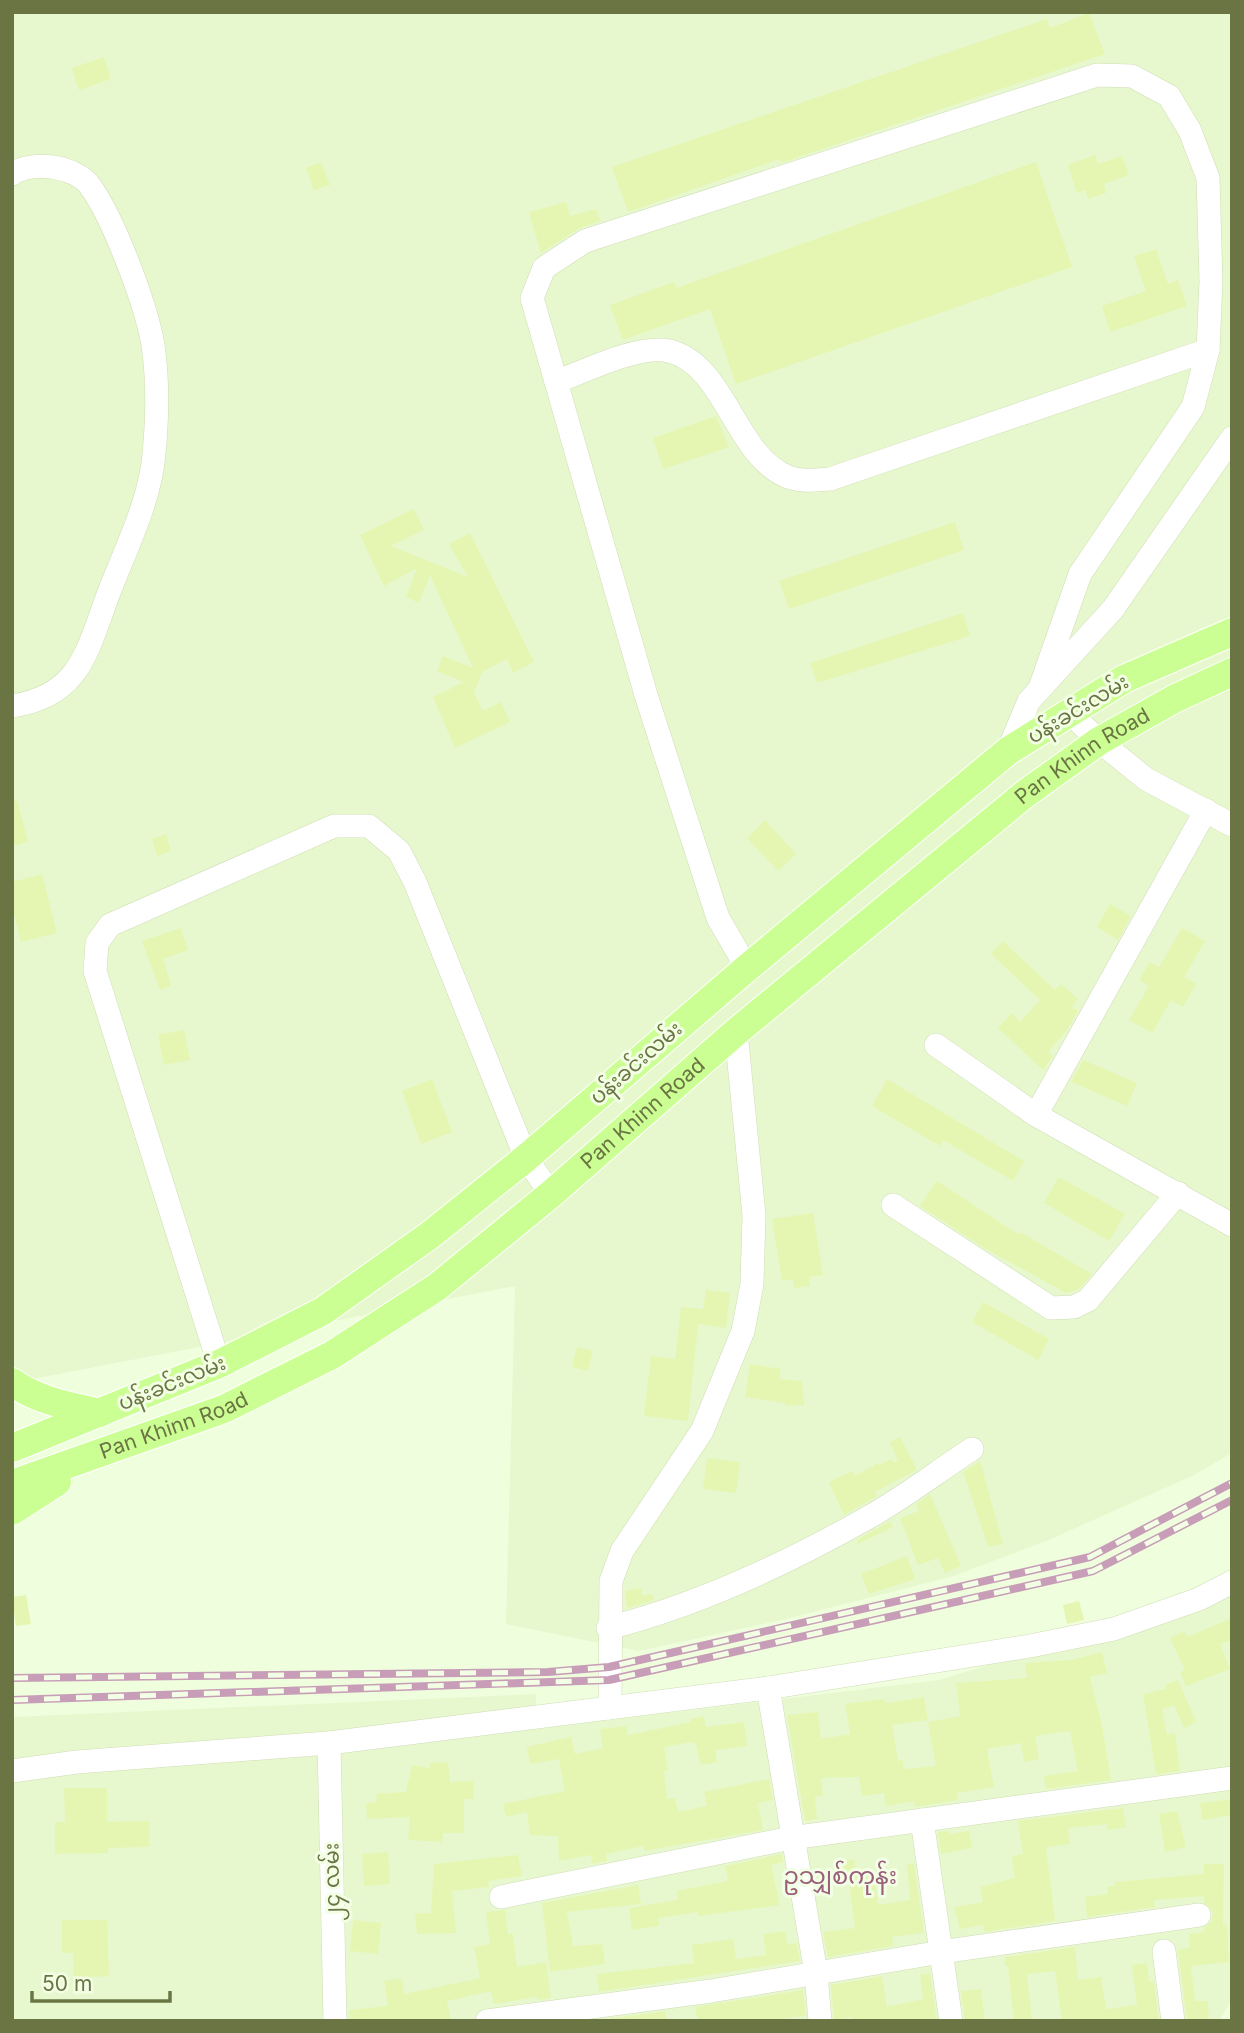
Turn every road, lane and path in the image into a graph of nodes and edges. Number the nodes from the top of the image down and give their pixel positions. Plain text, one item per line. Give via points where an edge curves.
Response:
1 (12, 174) edge
2 (1208, 351) junction
3 (556, 382) junction
4 (1232, 438) edge
5 (1232, 632) edge
6 (1232, 672) edge
7 (1041, 685) junction
8 (12, 706) edge
9 (1070, 713) junction
10 (1099, 741) junction
11 (1008, 751) junction
12 (1206, 810) junction
13 (1232, 825) edge
14 (747, 968) junction
15 (736, 1032) junction
16 (936, 1045) dead end
17 (1036, 1115) junction
18 (526, 1158) junction
19 (551, 1194) junction
20 (1178, 1194) junction
21 (893, 1205) dead end
22 (1232, 1225) edge
23 (219, 1364) junction
24 (12, 1382) edge
25 (100, 1413) junction
26 (12, 1448) edge
27 (972, 1448) dead end
28 (107, 1449) junction
29 (12, 1484) edge
30 (12, 1511) edge
31 (1232, 1582) edge
32 (608, 1628) junction
33 (768, 1688) junction
34 (610, 1708) junction
35 (330, 1743) junction
36 (12, 1771) edge
37 (1232, 1778) edge
38 (922, 1820) junction
39 (791, 1838) junction
40 (501, 1897) dead end
41 (1199, 1915) dead end
42 (1164, 1951) dead end
43 (941, 1952) junction
44 (816, 1973) junction
45 (335, 2021) edge
46 (487, 2021) edge
47 (820, 2021) edge
48 (951, 2021) edge
49 (1173, 2021) edge

1 - 8 street via 28,168 52,168 74,172 90,184 128,261 154,352 154,455 149,487 82,664 51,696
2 - 3 street via 830,479 807,481 787,477 767,463 693,361 668,350 642,351
2 - 3 street via 1212,281 1208,178 1190,131 1169,96 1132,76 1097,75 585,240 544,268 532,298
2 - 7 street via 1193,407 1080,573
3 - 14 street via 646,695 714,904
4 - 7 street via 1113,609
5 - 9 main road, ပန်းခင်းလမ်း via 1124,679
6 - 10 main road, Pan Khinn Road
7 - 11 street via 1029,701
9 - 10 street
9 - 11 main road, ပန်းခင်းလမ်း
10 - 12 street via 1146,779
10 - 15 main road, Pan Khinn Road via 1025,794
11 - 14 main road, ပန်းခင်းလမ်း
12 - 13 street
12 - 17 street
14 - 18 main road, ပန်းခင်းလမ်း
15 - 19 main road, Pan Khinn Road
15 - 32 street via 754,1215 752,1284 743,1331 702,1431 622,1551 611,1581
16 - 17 street
17 - 20 street
18 - 19 street
18 - 23 main road, ပန်းခင်းလမ်း via 323,1311
18 - 23 street via 415,882 399,851 369,826 334,826 110,925 97,943 94,971
19 - 28 main road, Pan Khinn Road via 437,1287 332,1355 224,1409
20 - 21 street via 1088,1300 1074,1307 1051,1308
20 - 22 street
23 - 25 main road, ပန်းခင်းလမ်း
24 - 25 main road via 60,1404
25 - 26 main road, ပန်းခင်းလမ်း
27 - 32 street via 870,1516 755,1575
28 - 29 main road, Pan Khinn Road
28 - 30 main road
31 - 33 street via 1199,1599 1114,1629
32 - 34 street
33 - 34 street
33 - 39 street
34 - 35 street
35 - 36 street
35 - 45 street, ၂၄ လမ်း
37 - 38 street
38 - 39 street
38 - 43 street
39 - 40 street
39 - 44 street
41 - 43 street
42 - 49 street
43 - 44 street
43 - 48 street
44 - 46 street
44 - 47 street

